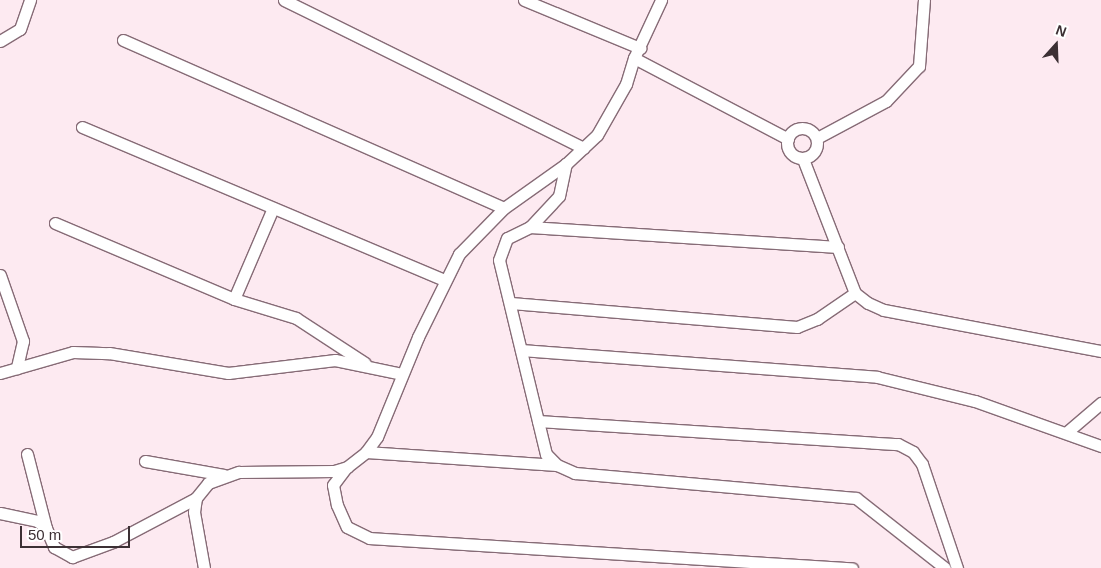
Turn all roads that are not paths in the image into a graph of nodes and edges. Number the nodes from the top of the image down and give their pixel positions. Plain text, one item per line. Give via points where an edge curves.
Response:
1 (30, 0) edge
2 (284, 0) edge
3 (524, 0) edge
4 (661, 0) edge
5 (924, 0) edge
6 (123, 40) dead end
7 (0, 41) edge
8 (637, 53) junction
9 (82, 127) dead end
10 (816, 138) junction
11 (788, 139) junction
12 (583, 148) junction
13 (803, 159) junction
14 (566, 164) junction
15 (273, 208) junction
16 (504, 208) junction
17 (54, 223) dead end
18 (530, 227) junction
19 (838, 247) junction
20 (0, 275) edge
21 (444, 280) junction
22 (855, 293) junction
23 (234, 299) junction
24 (511, 303) junction
25 (520, 350) junction
26 (1101, 351) edge
27 (369, 365) junction
28 (17, 368) junction
29 (0, 373) edge
30 (402, 374) junction
31 (1101, 403) edge
32 (538, 421) junction
33 (1067, 432) junction
34 (1101, 446) edge
35 (366, 452) junction
36 (28, 454) dead end
37 (145, 461) dead end
38 (557, 466) junction
39 (348, 467) junction
40 (224, 474) junction
41 (196, 498) junction
42 (0, 513) edge
43 (46, 528) junction
44 (204, 568) edge
45 (852, 568) edge
46 (945, 568) edge
47 (957, 568) edge

1 - 7 street via 20,30
2 - 12 street
3 - 8 street
4 - 8 street
5 - 10 street via 919,66 886,101
6 - 16 street
8 - 11 street
8 - 12 street via 613,109 597,135
9 - 15 street
10 - 11 street via 811,131 802,128 793,131
10 - 13 street via 817,148
11 - 13 street via 788,148 794,156
12 - 14 street
13 - 19 street
14 - 16 street
14 - 18 street via 559,196
15 - 21 street
15 - 23 street
16 - 21 street via 459,254
17 - 23 street
18 - 19 street
18 - 24 street via 507,238 499,260
19 - 22 street
20 - 28 street via 23,341
21 - 30 street
22 - 24 street via 817,319 797,328
22 - 26 street via 884,310
23 - 27 street via 296,318
24 - 25 street
25 - 32 street
25 - 33 street via 876,377 976,401
27 - 28 street via 335,360 228,372 109,353 73,352
27 - 30 street
28 - 29 street
30 - 35 street via 377,438
31 - 33 street
32 - 38 street via 546,454
32 - 47 street via 898,444 913,452 922,464
33 - 34 street
35 - 38 street
35 - 39 street
36 - 43 street
37 - 40 street
38 - 46 street via 574,473 856,498
39 - 40 street via 318,473
39 - 45 street via 333,485 337,505 347,526 370,538
40 - 41 street via 208,483
41 - 43 street via 112,542 72,556 54,547
41 - 44 street via 194,530
42 - 43 street via 36,521

